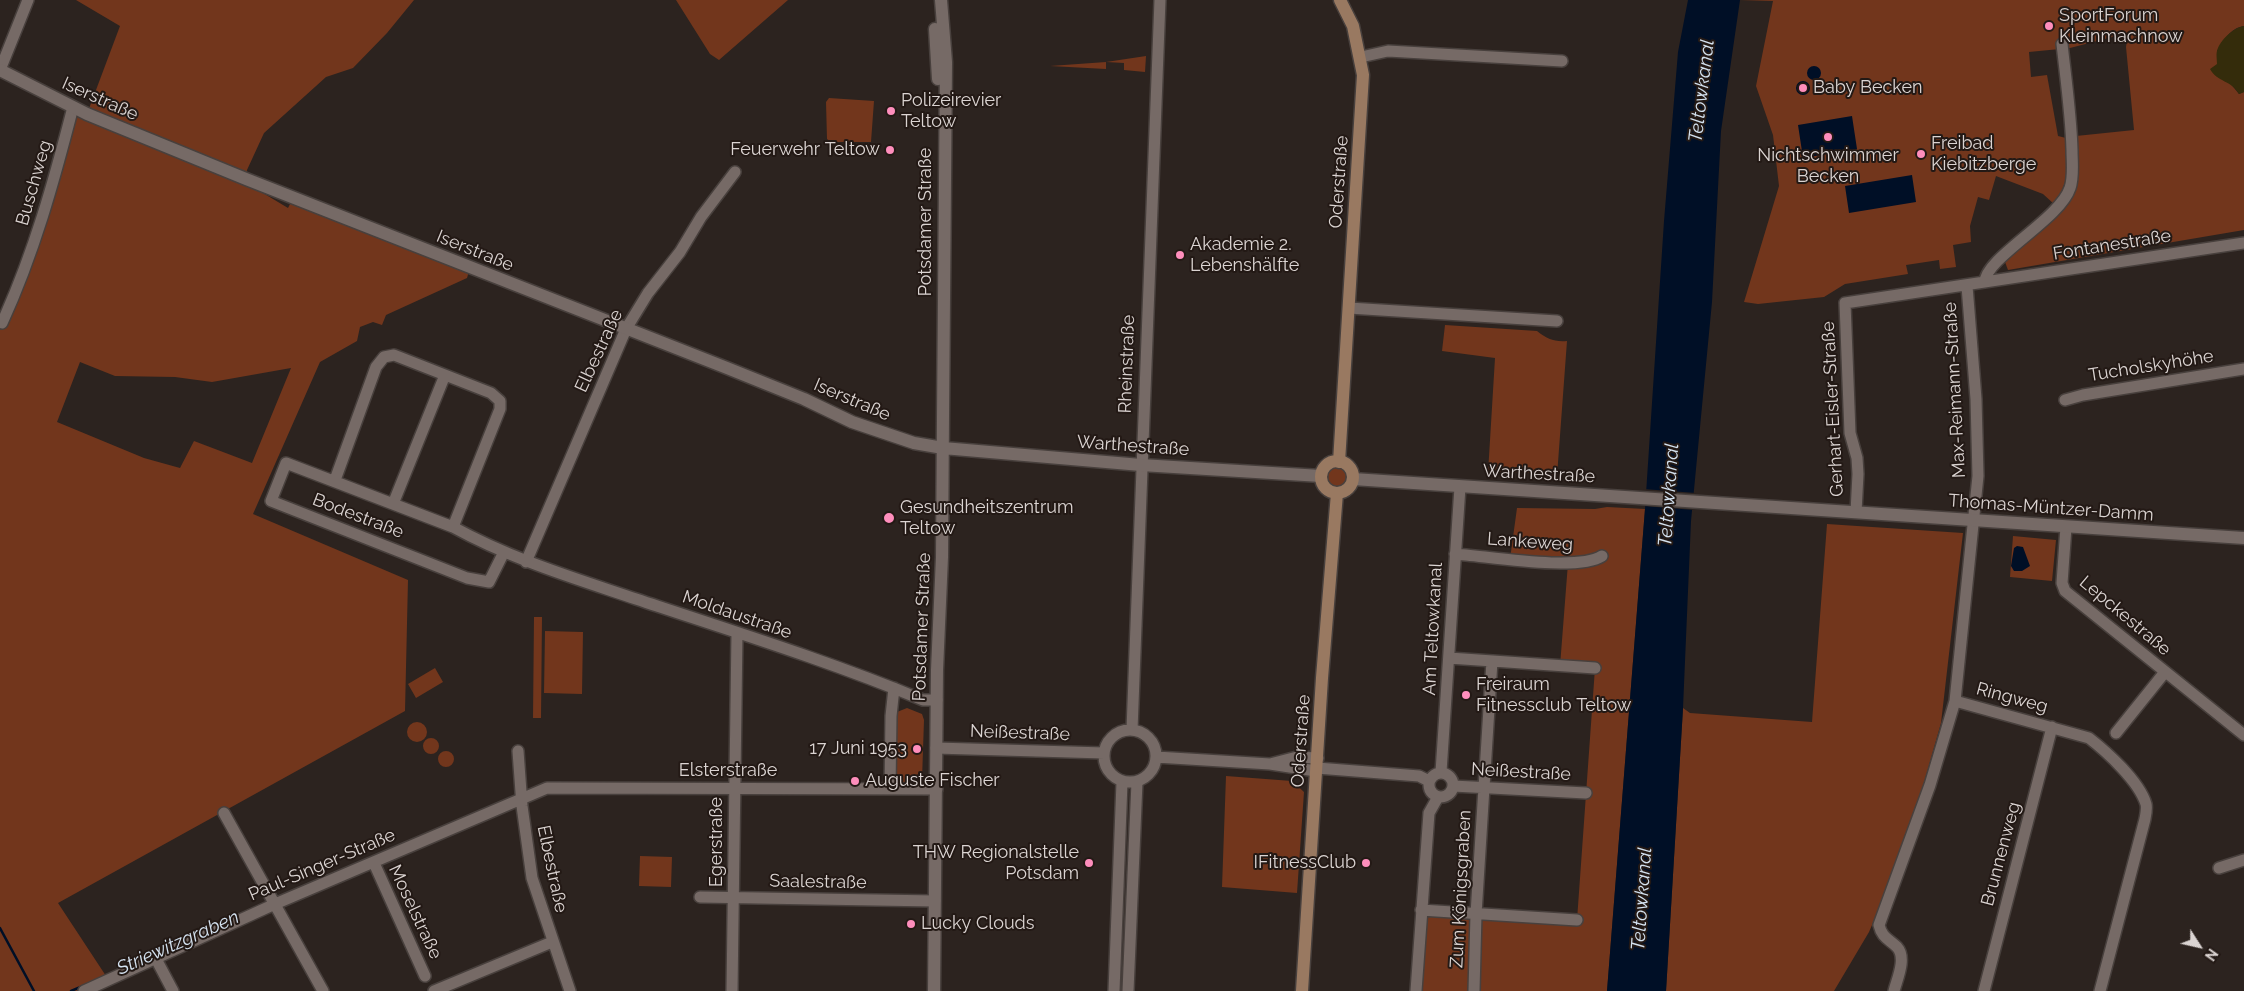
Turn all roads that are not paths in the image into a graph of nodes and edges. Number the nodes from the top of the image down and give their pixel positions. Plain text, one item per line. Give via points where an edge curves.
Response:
1 (28, 0) edge
2 (932, 0) edge
3 (941, 0) edge
4 (1160, 0) edge
5 (1342, 0) edge
6 (2062, 44) dead end
7 (1361, 57) junction
8 (1562, 61) dead end
9 (0, 70) edge
10 (73, 107) junction
11 (945, 114) junction
12 (735, 172) dead end
13 (2244, 243) edge
14 (1985, 282) junction
15 (1967, 286) junction
16 (1845, 302) joint
17 (1349, 308) junction
18 (1557, 321) dead end
19 (2, 323) dead end
20 (626, 329) junction
21 (2244, 370) edge
22 (445, 375) junction
23 (2064, 400) dead end
24 (943, 448) junction
25 (1339, 462) junction
26 (1141, 465) junction
27 (1321, 476) junction
28 (1353, 479) junction
29 (335, 480) junction
30 (1460, 487) junction
31 (1337, 494) junction
32 (394, 504) junction
33 (1856, 512) junction
34 (1973, 520) junction
35 (454, 526) junction
36 (2066, 527) junction
37 (2244, 538) edge
38 (504, 552) junction
39 (1455, 554) junction
40 (1602, 556) dead end
41 (526, 562) junction
42 (737, 633) junction
43 (1450, 658) junction
44 (1492, 661) junction
45 (1595, 668) dead end
46 (2165, 672) junction
47 (894, 688) junction
48 (937, 700) junction
49 (1955, 701) junction
50 (2052, 727) junction
51 (1132, 730) junction
52 (2116, 733) dead end
53 (2244, 735) edge
54 (936, 748) junction
55 (518, 751) dead end
56 (1104, 753) junction
57 (1156, 757) junction
58 (1317, 766) junction
59 (1441, 772) junction
60 (1429, 781) junction
61 (1122, 782) junction
62 (1137, 782) junction
63 (1453, 786) junction
64 (735, 788) junction
65 (1484, 788) junction
66 (890, 789) junction
67 (937, 789) junction
68 (1586, 793) dead end
69 (1438, 797) junction
70 (522, 799) junction
71 (224, 813) dead end
72 (2244, 860) edge
73 (374, 863) junction
74 (2219, 868) dead end
75 (1118, 893) junction
76 (1132, 894) junction
77 (700, 897) dead end
78 (734, 898) junction
79 (936, 901) junction
80 (275, 904) junction
81 (1421, 910) junction
82 (1476, 914) junction
83 (1577, 920) dead end
84 (552, 942) junction
85 (155, 957) junction
86 (426, 976) dead end
87 (450, 988) edge
88 (84, 991) edge
89 (173, 991) edge
90 (323, 991) edge
91 (434, 991) edge
92 (570, 991) edge
93 (732, 991) edge
94 (934, 991) edge
95 (1114, 991) edge
96 (1128, 991) edge
97 (1302, 991) edge
98 (1416, 991) edge
99 (1474, 991) edge
100 (1894, 991) edge
101 (1984, 991) edge
102 (2100, 991) edge

1 - 9 street
2 - 11 street, Potsdamer Straße via 937,74
3 - 11 street, Potsdamer Straße via 946,62
4 - 26 street, Rheinstraße
5 - 7 main road, Oderstraße
6 - 14 street, Fontanestraße via 2071,122 2070,188 2063,202 2008,252 1986,275
7 - 8 street via 1388,51
7 - 17 main road, Oderstraße via 1362,92
9 - 10 street, Iserstraße
10 - 19 street, Buschweg via 24,274
10 - 20 street, Iserstraße
11 - 24 street, Potsdamer Straße
12 - 20 street, Elbestraße
13 - 14 street, Fontanestraße
14 - 15 street, Fontanestraße
15 - 16 street, Fontanestraße
15 - 34 street, Max-Reimann-Straße via 1978,476
16 - 33 street, Gerhart-Eisler-Straße via 1849,421 1857,458
17 - 18 street
17 - 25 main road, Oderstraße
20 - 24 street, Iserstraße via 804,399 852,422 914,443
20 - 41 street, Elbestraße
21 - 23 street, Tucholskyhöhe
22 - 29 street, Bodestraße via 391,355 384,357 376,368
22 - 32 street, Bodestraße
22 - 35 street, Bodestraße via 491,392 500,401 500,409
24 - 26 street, Warthestraße
24 - 48 street, Potsdamer Straße
25 - 27 main road via 1329,464
25 - 28 main road via 1350,469
26 - 27 street, Warthestraße
26 - 51 street, Rheinstraße
27 - 31 main road via 1327,490
28 - 30 street, Warthestraße
28 - 31 main road via 1349,488
29 - 32 street, Bodestraße
29 - 38 street, Bodestraße via 286,463 271,501 467,578 488,582
30 - 33 street, Warthestraße
30 - 39 street, Am Teltowkanal
31 - 58 main road, Oderstraße
32 - 35 street, Bodestraße
33 - 34 street, Thomas-Müntzer-Damm
34 - 36 street, Thomas-Müntzer-Damm
34 - 49 street, Max-Reimann-Straße
35 - 38 street, Bodestraße
36 - 37 street, Thomas-Müntzer-Damm
36 - 46 street, Lepckestraße via 2062,583 2065,591
38 - 41 street, Bodestraße
39 - 40 street, Lankeweg via 1568,563
39 - 43 street, Am Teltowkanal
41 - 42 street, Moldaustraße
42 - 47 street, Moldaustraße
42 - 64 street, Egerstraße
43 - 44 street
43 - 59 street, Am Teltowkanal
44 - 45 street
44 - 65 street, Zum Königsgraben
46 - 52 street, Lepckestraße
46 - 53 street, Lepckestraße
47 - 48 street, Moldaustraße via 923,700
47 - 66 street
48 - 54 street, Potsdamer Straße
49 - 50 street, Ringweg
49 - 100 street, Ringweg via 1930,785 1879,926 1881,934 1900,954
50 - 101 street, Brunnenweg
50 - 102 street, Ringweg via 2090,738 2107,752 2140,791 2146,805
51 - 56 street via 1116,734 1107,742
51 - 57 street via 1150,739
54 - 56 street, Neißestraße
54 - 67 street, Potsdamer Straße
55 - 70 street, Elbestraße
56 - 61 street via 1106,768
57 - 58 street via 1270,764 1297,757
57 - 62 street via 1152,770
58 - 60 street via 1419,776
58 - 97 main road, Oderstraße
59 - 60 street
59 - 63 street via 1449,775
60 - 69 street via 1431,792
61 - 62 street
61 - 75 street
62 - 76 street
63 - 65 street, Neißestraße
63 - 69 street via 1448,795
64 - 66 street, Elsterstraße
64 - 70 street, Elsterstraße via 547,788
64 - 78 street, Egerstraße
65 - 68 street, Neißestraße
65 - 82 street, Zum Königsgraben
66 - 67 street, Elsterstraße
67 - 79 street, Potsdamer Straße
69 - 81 street via 1429,813
70 - 73 street, Paul-Singer-Straße
70 - 84 street, Elbestraße via 532,878
71 - 80 street
72 - 74 street
73 - 80 street, Paul-Singer-Straße
73 - 86 street, Moselstraße
75 - 76 street
75 - 95 street
76 - 96 street
77 - 78 street, Saalestraße
78 - 79 street, Saalestraße
78 - 93 street, Egerstraße
79 - 94 street, Potsdamer Straße
80 - 85 street, Paul-Singer-Straße
80 - 90 street
81 - 82 street
81 - 98 street
82 - 83 street
82 - 99 street, Zum Königsgraben
84 - 87 street
84 - 92 street, Elbestraße
85 - 88 street, Paul-Singer-Straße
85 - 89 street
87 - 91 street

